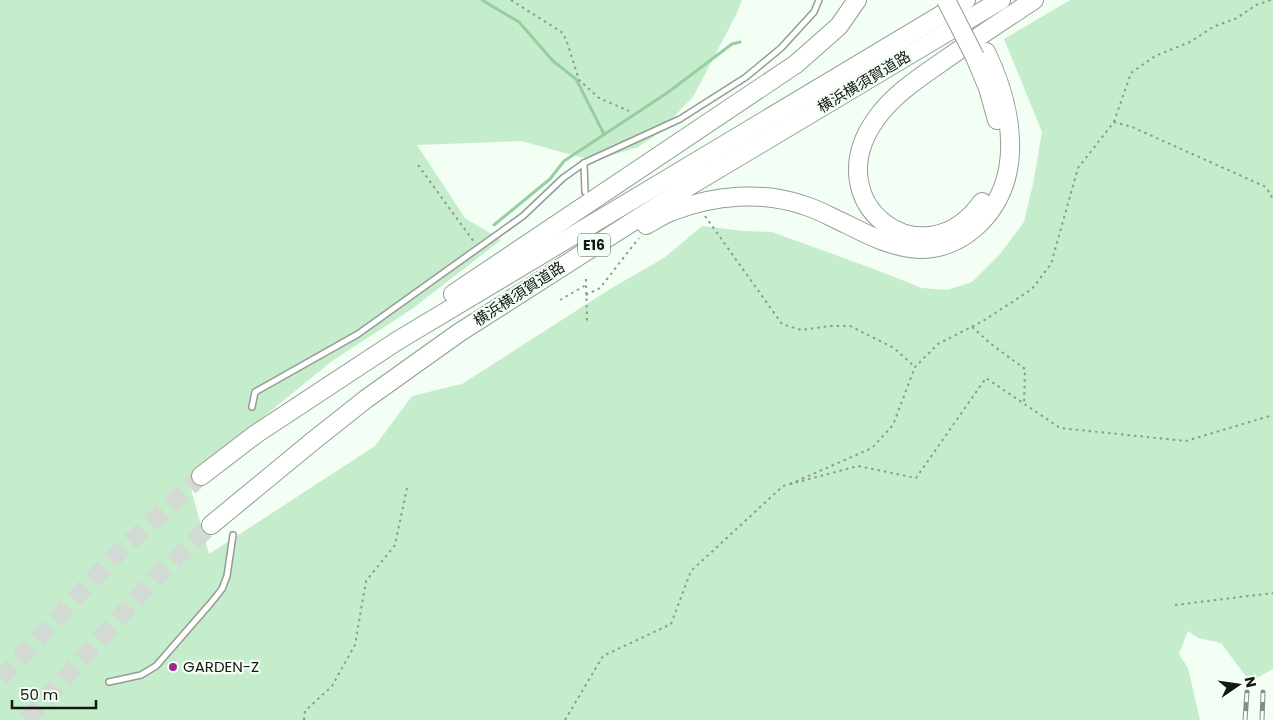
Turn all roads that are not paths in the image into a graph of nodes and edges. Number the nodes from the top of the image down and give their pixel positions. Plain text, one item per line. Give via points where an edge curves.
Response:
1 (819, 0) edge
2 (857, 0) edge
3 (946, 0) edge
4 (959, 0) edge
5 (966, 0) edge
6 (1001, 0) edge
7 (1034, 0) edge
8 (980, 54) junction
9 (584, 163) junction
10 (585, 192) dead end
11 (390, 382) junction
12 (313, 395) junction
13 (252, 407) dead end
14 (202, 476) tunnel mouth
15 (211, 525) tunnel mouth
16 (233, 535) dead end
17 (109, 682) dead end

1 - 9 lane via 814,12 781,48 746,77 680,119
2 - 12 highway via 834,31 796,64 500,262
3 - 8 highway, bridge
4 - 8 highway
5 - 12 highway, 横浜横須賀道路 / E16 via 477,292
6 - 11 highway, 横浜横須賀道路 / E16 via 636,219 468,327
7 - 8 highway via 905,89 883,110 869,130 858,163 861,193 879,219 901,232 923,236 946,232 970,217 990,189 997,161 998,132
8 - 11 highway via 994,70 1006,106 1010,155 1003,188 994,206 972,231 958,240 932,248 908,248 873,237 804,205 775,198 739,197 696,204 672,211 640,228
9 - 10 lane
9 - 13 lane via 523,216 358,334 255,392
11 - 15 highway, 横浜横須賀道路 / E16 via 313,440
12 - 14 highway, 横浜横須賀道路 / E16
16 - 17 lane via 227,576 210,604 156,666 141,675

